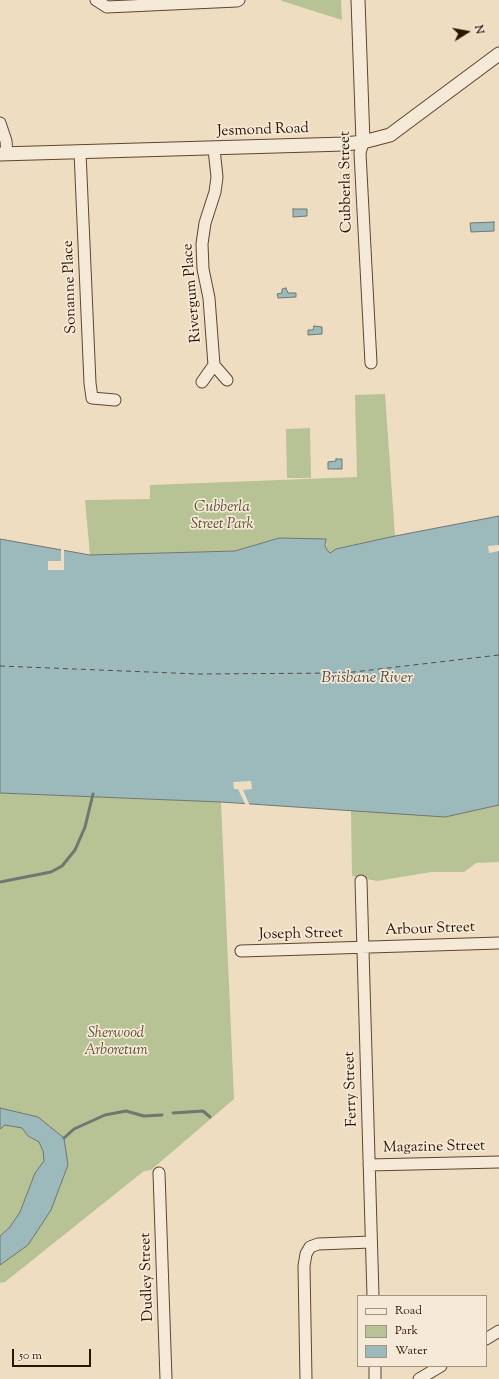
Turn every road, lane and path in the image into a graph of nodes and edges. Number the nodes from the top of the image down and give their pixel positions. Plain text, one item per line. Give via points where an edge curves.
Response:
1 (96, 0) edge
2 (239, 0) edge
3 (358, 0) edge
4 (499, 54) edge
5 (0, 123) edge
6 (363, 142) junction
7 (214, 149) junction
8 (80, 152) junction
9 (4, 154) edge
10 (371, 363) dead end
11 (214, 365) junction
12 (227, 380) dead end
13 (202, 382) dead end
14 (115, 400) dead end
15 (361, 881) dead end
16 (499, 943) edge
17 (362, 948) junction
18 (241, 951) dead end
19 (499, 1162) edge
20 (369, 1165) junction
21 (159, 1173) dead end
22 (371, 1242) junction
23 (373, 1295) edge
24 (499, 1331) edge
25 (487, 1338) edge
26 (375, 1367) edge
27 (439, 1367) edge
28 (166, 1379) edge
29 (306, 1379) edge
30 (375, 1379) edge
31 (419, 1379) edge

1 - 2 street via 107,7
3 - 6 street, Cubberla Street
4 - 6 street, Jesmond Road via 390,136
5 - 9 street via 6,141
6 - 7 street, Jesmond Road
6 - 10 street, Cubberla Street via 360,153
7 - 8 street, Jesmond Road
7 - 11 street, Rivergum Place via 218,177 202,244
8 - 9 street, Jesmond Road
8 - 14 street, Sonanne Place via 92,398
11 - 12 street
11 - 13 street
15 - 17 street, Ferry Street
16 - 17 street, Arbour Street
17 - 18 street, Joseph Street
17 - 20 street, Ferry Street
19 - 20 street, Magazine Street
20 - 22 street, Ferry Street
21 - 28 street, Dudley Street
22 - 23 street, Ferry Street
22 - 29 street via 318,1244 310,1247 306,1254
24 - 25 street
26 - 30 street
27 - 31 street

